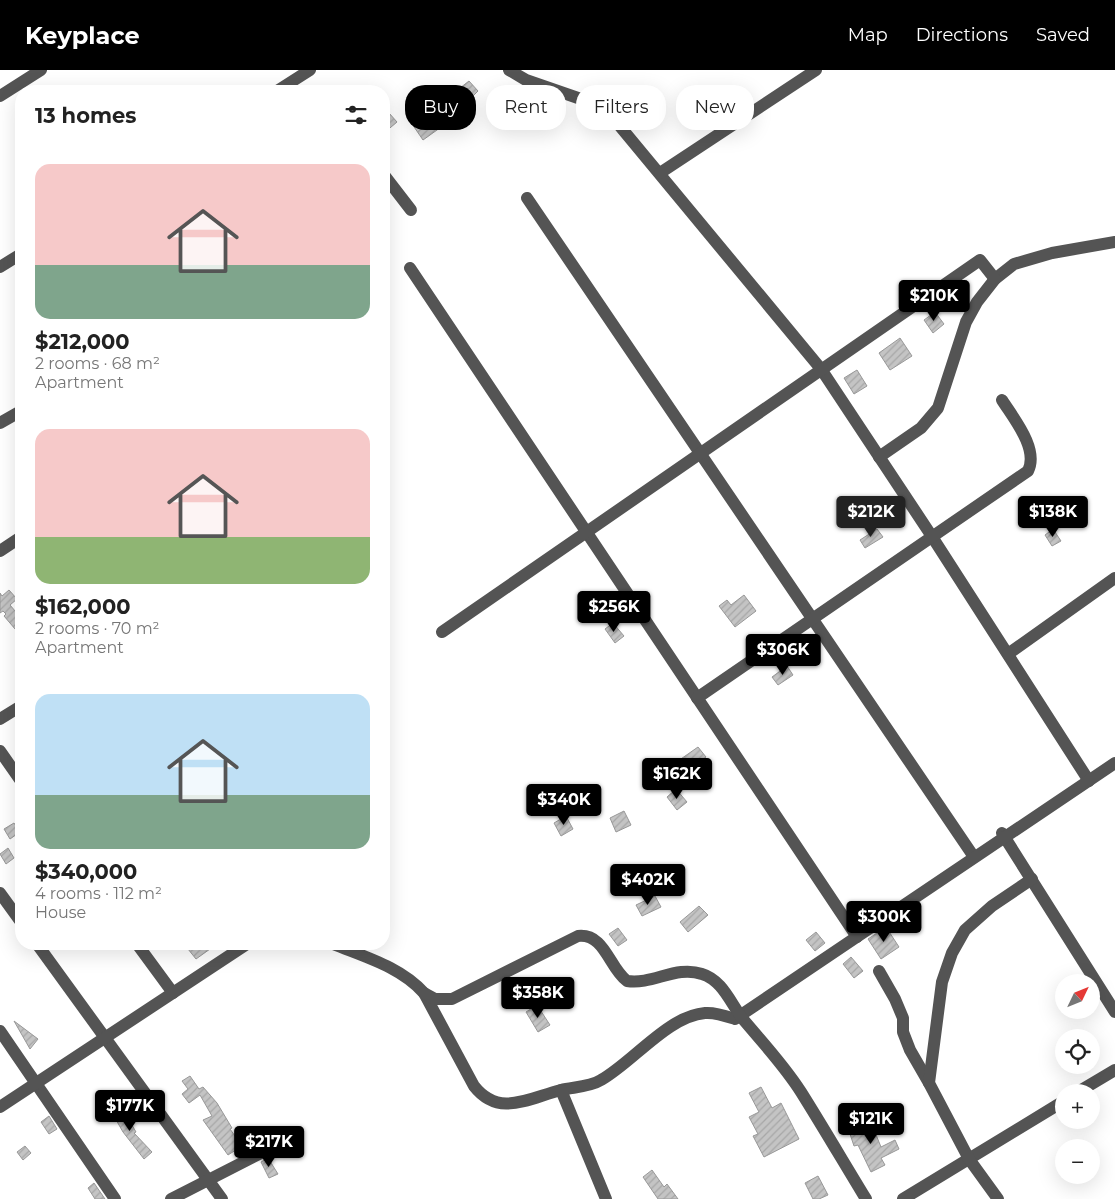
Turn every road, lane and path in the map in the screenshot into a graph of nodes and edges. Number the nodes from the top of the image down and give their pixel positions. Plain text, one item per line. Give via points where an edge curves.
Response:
1 (41, 70) edge
2 (310, 70) edge
3 (509, 70) edge
4 (816, 70) edge
5 (17, 85) edge
6 (290, 85) edge
7 (15, 86) edge
8 (0, 96) edge
9 (660, 173) junction
10 (390, 186) edge
11 (527, 198) dead end
12 (411, 210) dead end
13 (1115, 242) edge
14 (15, 258) edge
15 (0, 267) edge
16 (410, 268) dead end
17 (995, 279) junction
18 (821, 369) junction
19 (1002, 400) dead end
20 (15, 414) edge
21 (0, 423) edge
22 (700, 453) junction
23 (879, 457) junction
24 (586, 532) junction
25 (931, 535) junction
26 (15, 541) edge
27 (0, 550) edge
28 (1115, 578) edge
29 (812, 618) junction
30 (442, 632) dead end
31 (1008, 654) junction
32 (697, 698) junction
33 (15, 710) edge
34 (0, 719) edge
35 (0, 751) edge
36 (1115, 763) edge
37 (15, 772) edge
38 (1089, 781) junction
39 (1004, 835) junction
40 (974, 858) junction
41 (1032, 879) junction
42 (0, 892) edge
43 (15, 913) edge
44 (857, 937) junction
45 (41, 950) edge
46 (141, 950) edge
47 (238, 950) edge
48 (347, 950) edge
49 (879, 971) dead end
50 (173, 993) junction
51 (424, 993) junction
52 (1115, 1012) edge
53 (740, 1016) junction
54 (0, 1031) edge
55 (105, 1038) junction
56 (1115, 1070) edge
57 (929, 1083) junction
58 (36, 1084) junction
59 (1091, 1084) edge
60 (561, 1090) junction
61 (1055, 1106) edge
62 (0, 1107) edge
63 (267, 1150) dead end
64 (969, 1159) junction
65 (208, 1180) junction
66 (115, 1199) edge
67 (171, 1199) edge
68 (222, 1199) edge
69 (606, 1199) edge
70 (866, 1199) edge
71 (903, 1199) edge
72 (998, 1199) edge

1 - 5 street
2 - 6 street
3 - 9 street via 526,80 604,106
4 - 9 street
7 - 8 street
9 - 18 street
10 - 12 street
11 - 22 street
13 - 17 street via 1052,253 1014,264
14 - 15 street
16 - 24 street
17 - 18 street via 980,260
17 - 23 street via 966,322 938,408 921,428
18 - 22 street
18 - 23 street
19 - 25 street via 1031,453 1032,463 1028,471
20 - 21 street
22 - 24 street
22 - 29 street
23 - 25 street
24 - 30 street
24 - 32 street
25 - 29 street
25 - 31 street
26 - 27 street
28 - 31 street
29 - 32 street
29 - 40 street
31 - 38 street
32 - 44 street
33 - 34 street
35 - 37 street
36 - 38 street
38 - 39 street
39 - 40 street
39 - 41 street
40 - 44 street
41 - 52 street
41 - 57 street via 992,906 965,930 952,952 942,982
42 - 43 street
44 - 53 street
45 - 55 street
46 - 50 street
47 - 50 street
48 - 51 street via 402,973
49 - 57 street via 895,1000 910,1050
50 - 55 street
51 - 53 street via 434,999 452,999 585,935 596,940 627,981 680,972 701,974 719,985
51 - 60 street via 483,1096 509,1104
53 - 60 street via 735,1019 707,1013 696,1015 668,1030 598,1082
53 - 70 street via 785,1070
54 - 58 street
55 - 58 street
55 - 65 street
56 - 59 street
57 - 64 street
58 - 62 street
58 - 66 street
60 - 69 street
61 - 64 street
63 - 65 street
64 - 71 street
64 - 72 street
65 - 67 street
65 - 68 street

